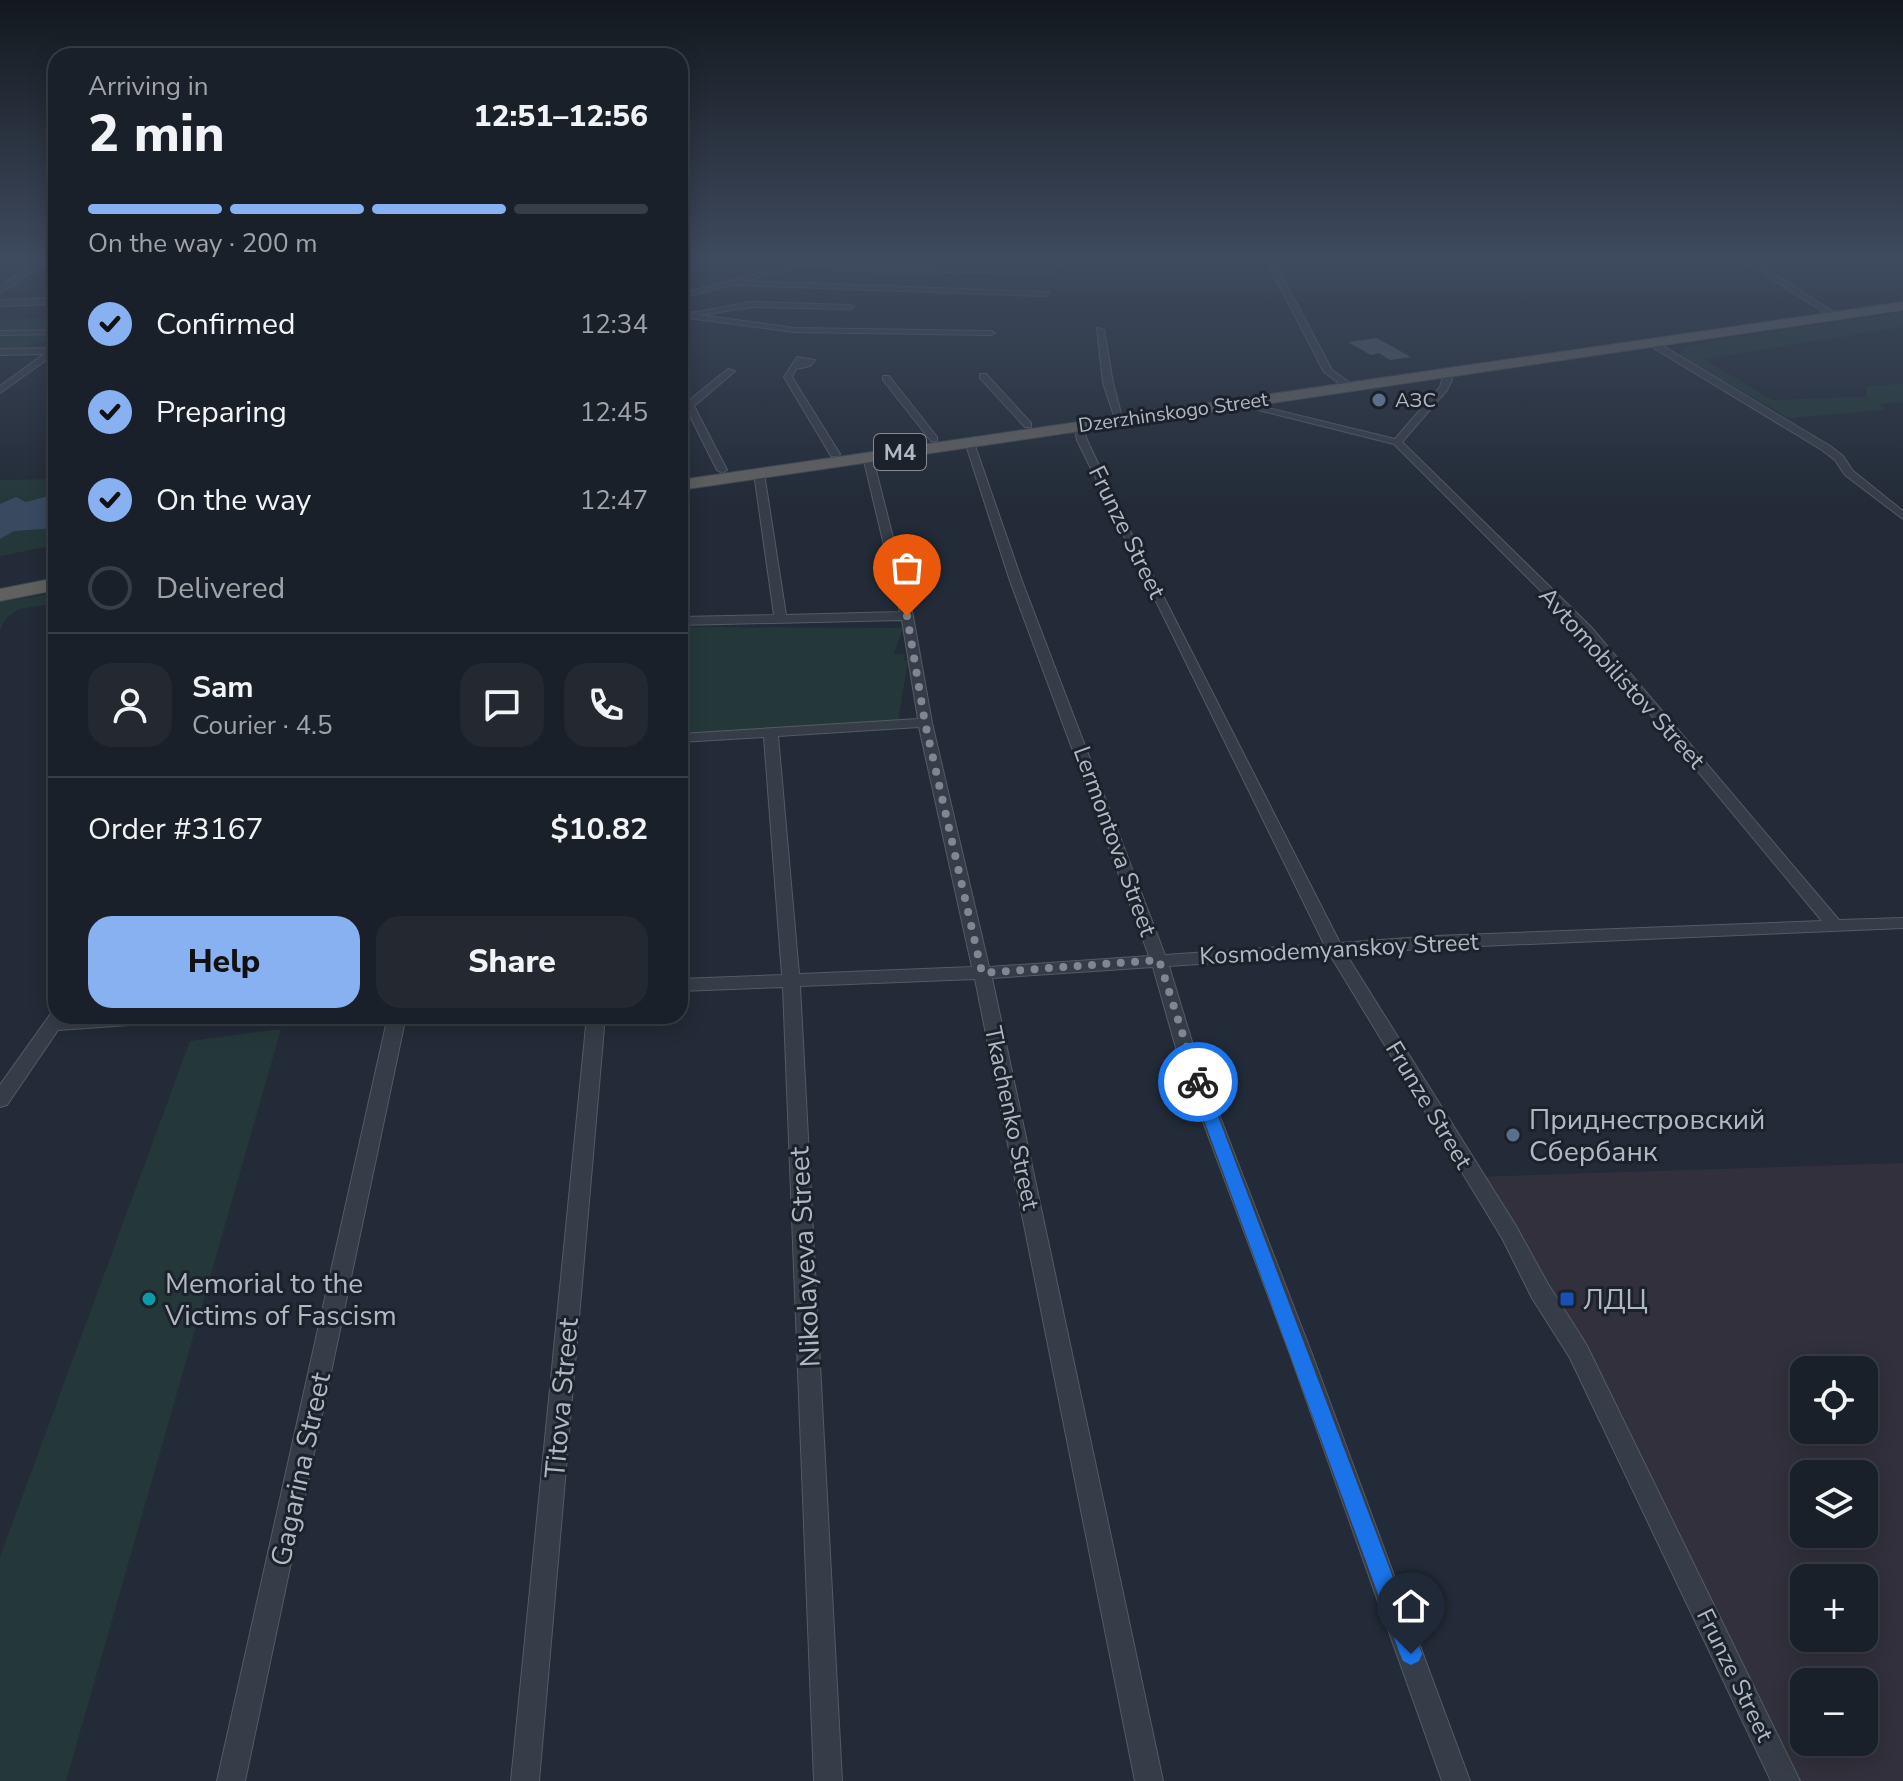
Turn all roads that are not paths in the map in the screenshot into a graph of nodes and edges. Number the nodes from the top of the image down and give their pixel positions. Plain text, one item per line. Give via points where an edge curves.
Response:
1 (1101, 339) edge
2 (1311, 339) edge
3 (1646, 339) edge
4 (1668, 339) edge
5 (1650, 342) junction
6 (48, 351) edge
7 (0, 352) edge
8 (48, 355) edge
9 (790, 370) dead end
10 (731, 371) dead end
11 (1448, 372) junction
12 (983, 376) dead end
13 (886, 378) dead end
14 (1342, 382) junction
15 (0, 390) edge
16 (688, 403) edge
17 (1235, 403) junction
18 (688, 410) edge
19 (1119, 415) junction
20 (1028, 425) junction
21 (1079, 425) junction
22 (934, 439) junction
23 (970, 442) junction
24 (1397, 442) junction
25 (835, 454) junction
26 (868, 457) junction
27 (722, 470) junction
28 (759, 473) junction
29 (688, 475) edge
30 (688, 484) edge
31 (1903, 516) edge
32 (48, 586) edge
33 (0, 595) edge
34 (907, 616) junction
35 (781, 619) junction
36 (688, 621) edge
37 (925, 723) junction
38 (771, 734) junction
39 (688, 738) edge
40 (1903, 923) edge
41 (1835, 926) junction
42 (1334, 948) junction
43 (1159, 960) junction
44 (982, 973) junction
45 (791, 979) junction
46 (688, 985) edge
47 (53, 1024) edge
48 (395, 1024) edge
49 (595, 1024) edge
50 (2, 1093) edge
51 (231, 1781) edge
52 (525, 1781) edge
53 (828, 1781) edge
54 (1149, 1781) edge
55 (1456, 1781) edge
56 (1786, 1781) edge

1 - 19 street, Dzerzhinskogo Street
2 - 14 street via 1328,372
3 - 14 highway, Dzerzhinskogo Street / M4
4 - 5 highway, Dzerzhinskogo Street / M4
5 - 11 highway, Dzerzhinskogo Street / M4
5 - 31 street via 1826,448
6 - 7 street
8 - 15 street
9 - 25 street
10 - 16 street
11 - 14 highway, Dzerzhinskogo Street / M4
11 - 24 street via 1444,388
12 - 20 street
13 - 22 street
14 - 17 highway, Dzerzhinskogo Street / M4
14 - 19 highway, Dzerzhinskogo Street / M4
17 - 19 highway, Dzerzhinskogo Street / M4
17 - 24 street
18 - 27 street
19 - 20 highway, Dzerzhinskogo Street / M4
19 - 21 highway, Dzerzhinskogo Street / M4
20 - 22 highway, Dzerzhinskogo Street / M4
21 - 23 highway, Dzerzhinskogo Street / M4
21 - 42 street, Frunze Street via 1122,525
22 - 25 highway, Dzerzhinskogo Street / M4
23 - 26 highway, Dzerzhinskogo Street / M4
23 - 43 street, Lermontova Street via 1016,581
24 - 41 street, Avtomobilistov Street via 1587,630
25 - 27 highway, Dzerzhinskogo Street / M4
26 - 28 highway, Dzerzhinskogo Street / M4
26 - 34 street, Tkachenko Street
27 - 29 highway, Dzerzhinskogo Street / M4
28 - 30 highway, Dzerzhinskogo Street / M4
28 - 35 street
32 - 33 highway
34 - 35 street
34 - 37 street, Tkachenko Street
35 - 36 street
37 - 38 street
37 - 44 street, Tkachenko Street
38 - 39 street
38 - 45 street, Nikolayeva Street
40 - 41 street, Kosmodemyanskoy Street
41 - 42 street, Kosmodemyanskoy Street
42 - 43 street, Kosmodemyanskoy Street
42 - 56 street, Frunze Street via 1578,1351
43 - 44 street, Kosmodemyanskoy Street
43 - 55 street, Lermontova Street via 1187,1055
44 - 45 street, Kosmodemyanskoy Street
44 - 54 street, Tkachenko Street
45 - 46 street, Kosmodemyanskoy Street
45 - 53 street, Nikolayeva Street
47 - 50 street
48 - 51 street, Gagarina Street
49 - 52 street, Titova Street

